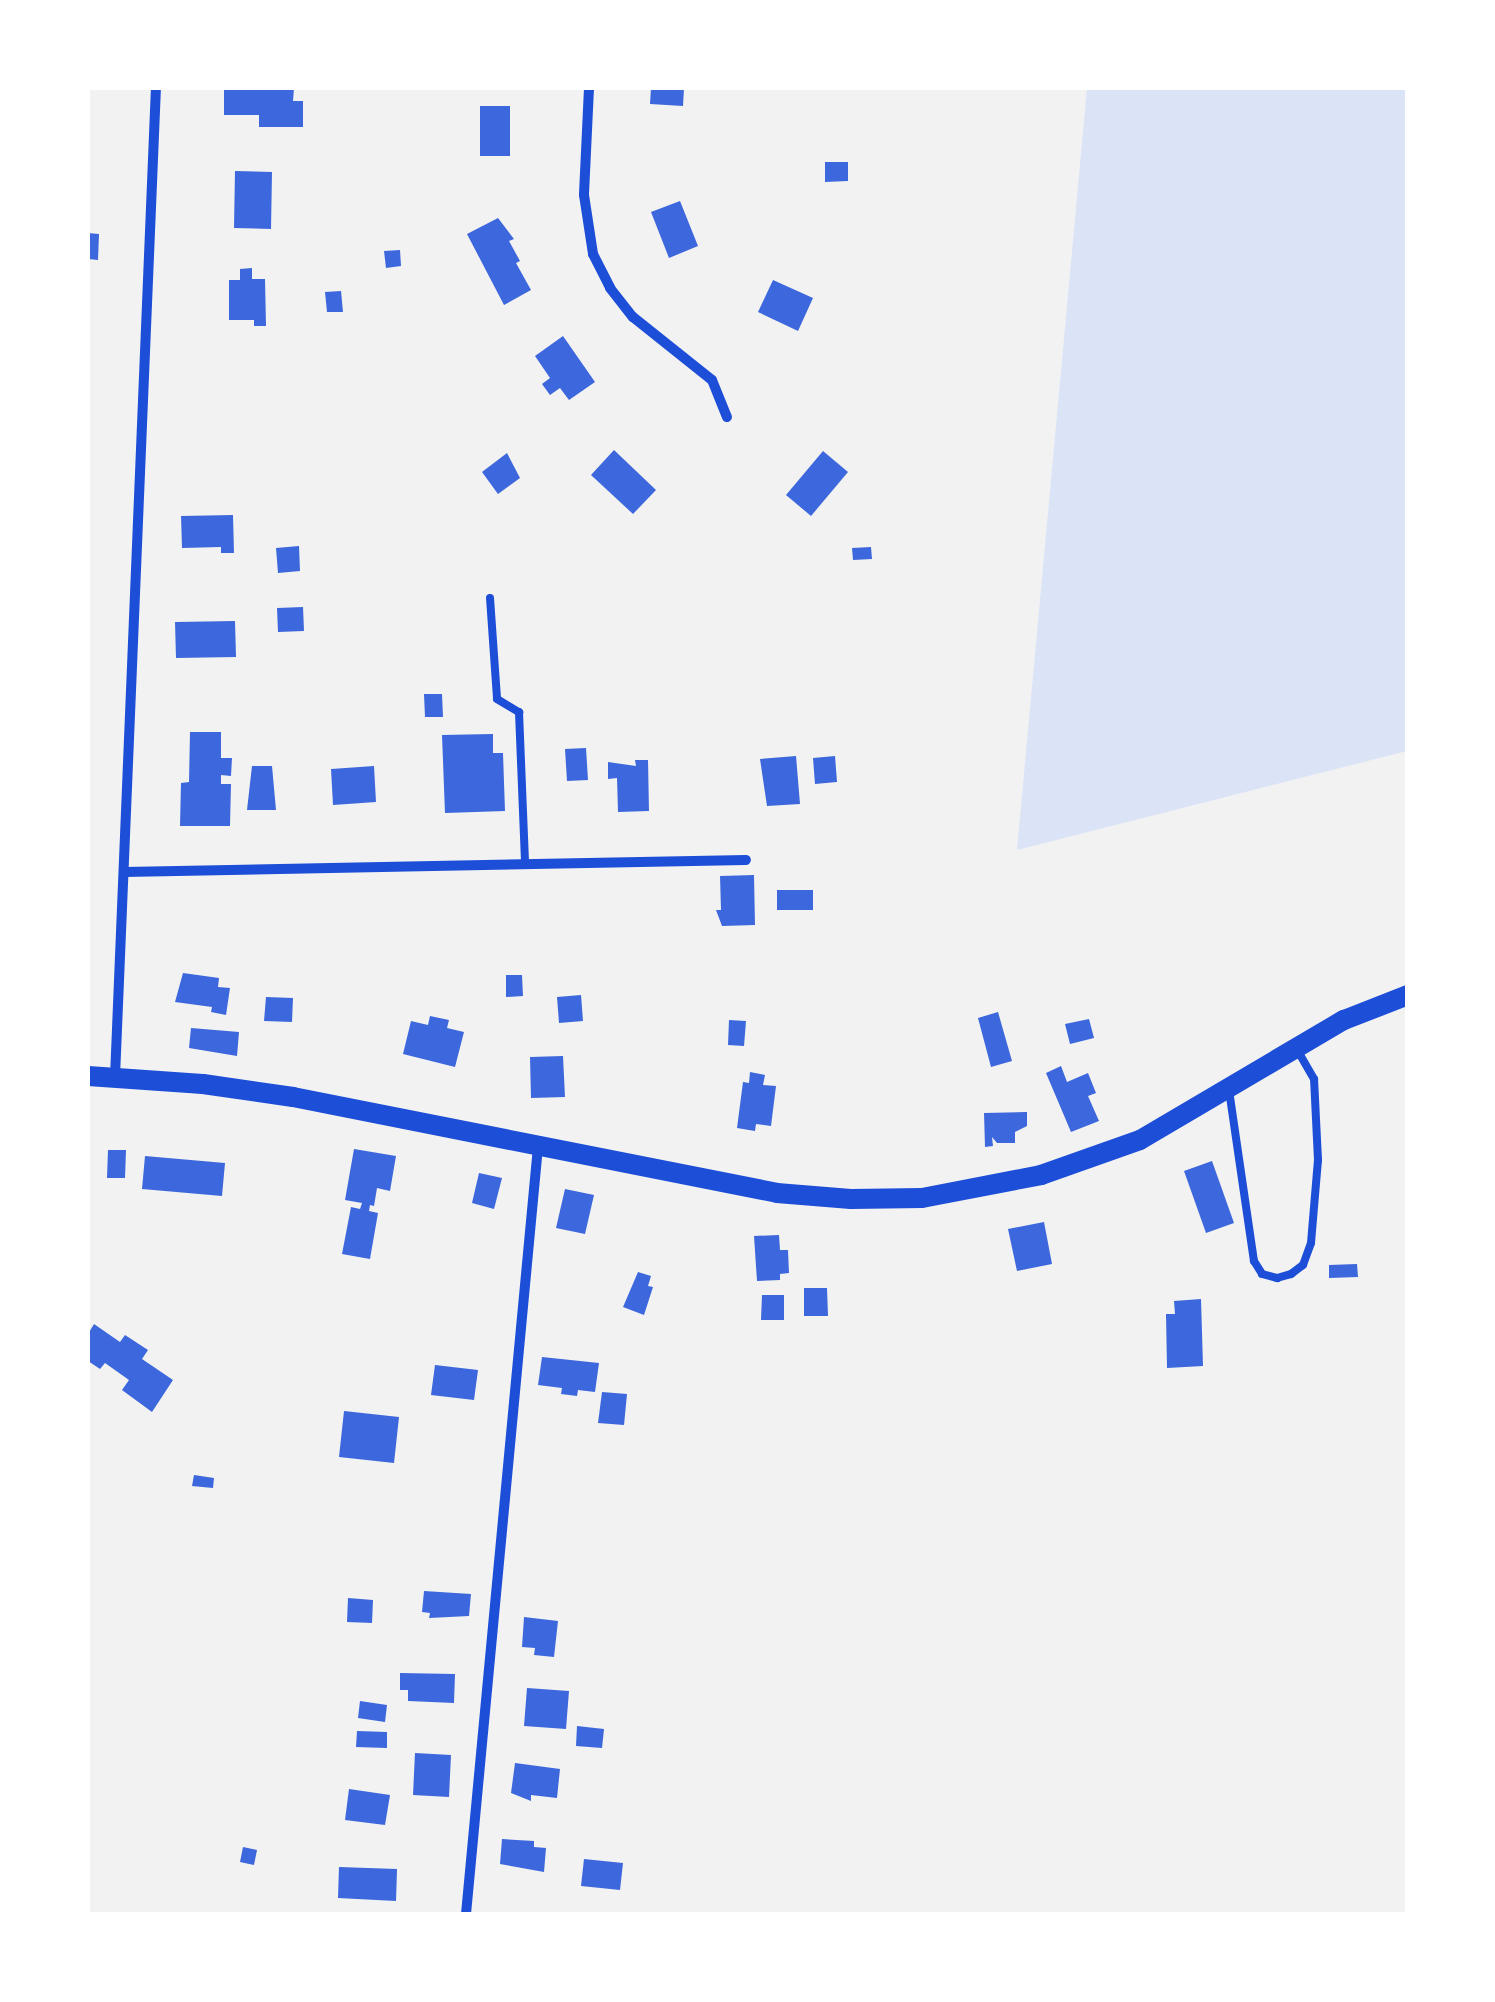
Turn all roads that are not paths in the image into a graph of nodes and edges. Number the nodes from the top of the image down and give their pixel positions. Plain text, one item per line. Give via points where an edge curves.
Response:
1 (156, 88) edge
2 (590, 88) edge
3 (727, 417) dead end
4 (490, 598) dead end
5 (746, 860) dead end
6 (526, 864) junction
7 (124, 872) junction
8 (1408, 995) edge
9 (1297, 1050) junction
10 (88, 1076) edge
11 (116, 1077) junction
12 (1229, 1090) junction
13 (538, 1146) junction
14 (466, 1914) edge

1 - 7 street
2 - 3 street via 584,195 597,264 634,317 712,380
4 - 6 lane via 497,698 519,712
5 - 6 street
6 - 7 street
7 - 11 street
8 - 9 main road via 1344,1020
9 - 12 main road
9 - 12 lane via 1314,1078 1318,1160 1311,1243 1304,1265 1291,1274 1262,1274 1254,1262
10 - 11 main road
11 - 13 main road via 293,1097
12 - 13 main road via 1108,1154 1002,1185 922,1198 777,1192
13 - 14 street

